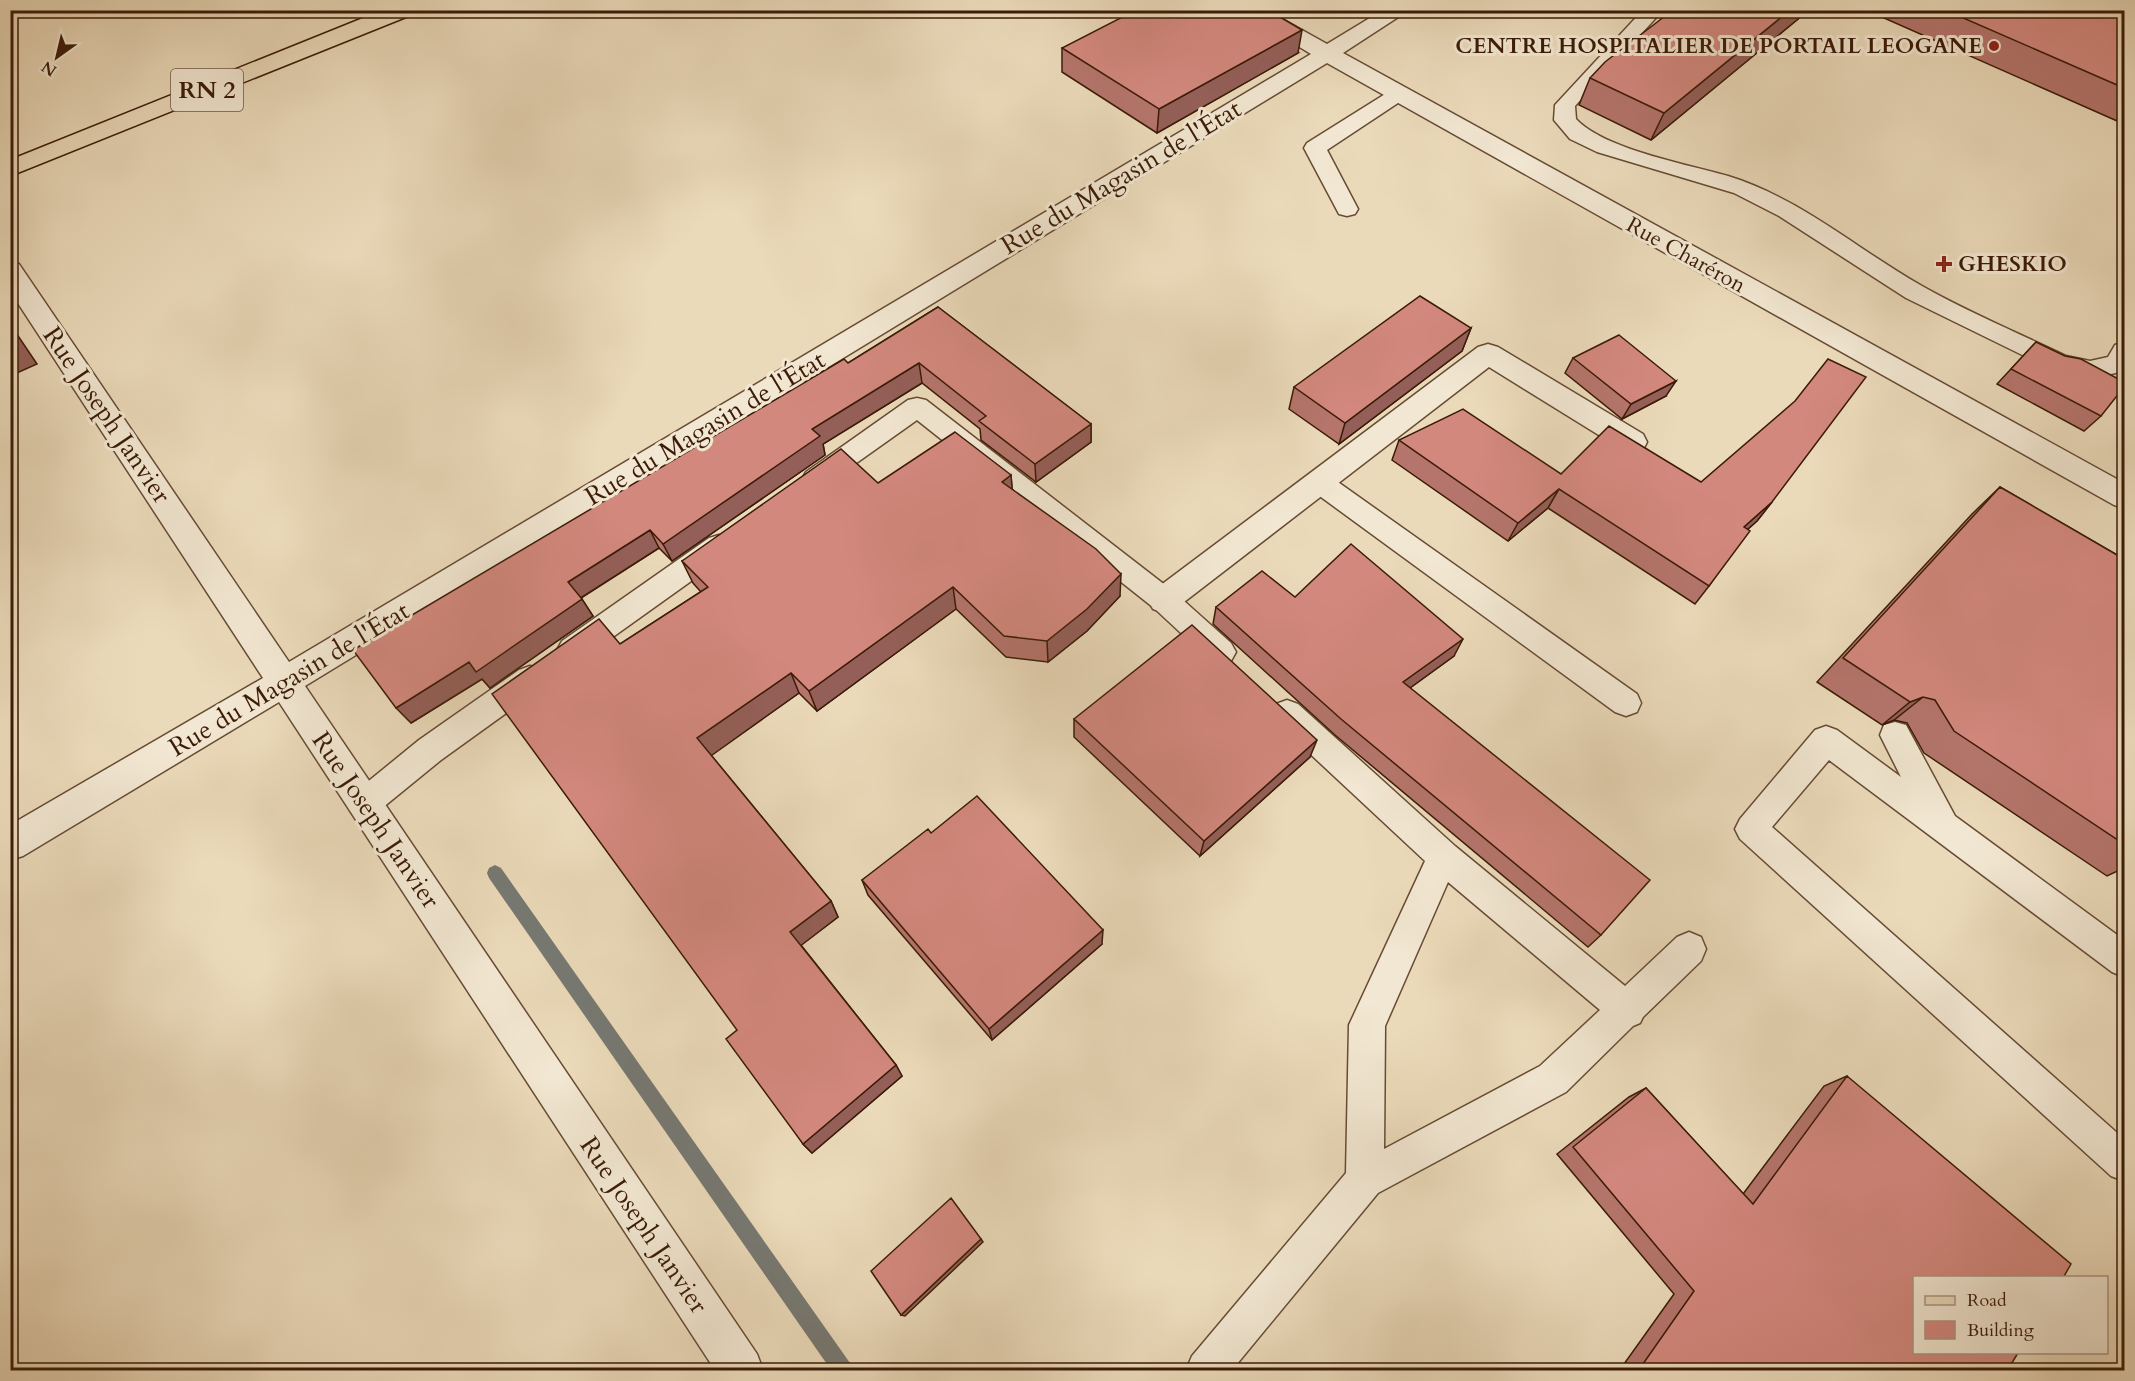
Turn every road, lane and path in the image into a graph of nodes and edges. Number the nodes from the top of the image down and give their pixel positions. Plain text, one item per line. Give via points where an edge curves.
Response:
1 (403, 10) edge
2 (1250, 10) edge
3 (1399, 10) edge
4 (1654, 10) edge
5 (1329, 52) junction
6 (1397, 95) junction
7 (10, 169) edge
8 (1347, 209) dead end
9 (10, 270) edge
10 (2124, 351) edge
11 (1633, 442) edge
12 (1319, 482) junction
13 (790, 496) edge
14 (2124, 497) edge
15 (742, 530) edge
16 (1164, 600) junction
17 (1243, 672) edge
18 (284, 682) junction
19 (1269, 696) edge
20 (1626, 703) dead end
21 (1895, 735) edge
22 (365, 803) junction
23 (1944, 827) junction
24 (10, 844) edge
25 (1443, 858) junction
26 (1689, 949) dead end
27 (2124, 960) edge
28 (1628, 1011) junction
29 (2124, 1163) edge
30 (1365, 1180) junction
31 (741, 1371) edge
32 (1206, 1371) edge

1 - 7 main road, RN 2
2 - 5 street, Rue Charéron
3 - 5 street, Rue du Magasin de l'État
4 - 10 lane via 1564,105 1565,120 1578,134 1605,147 1742,188 1787,211 1914,292 2060,363 2090,370 2117,364
5 - 6 street, Rue Charéron
5 - 18 street, Rue du Magasin de l'État
6 - 8 lane via 1315,148
6 - 14 street, Rue Charéron
9 - 18 street, Rue Joseph Janvier
11 - 12 street via 1488,354
12 - 16 street
12 - 20 lane
13 - 16 lane via 917,407
15 - 22 lane via 430,750
16 - 17 lane
18 - 22 street, Rue Joseph Janvier
18 - 24 street, Rue du Magasin de l'État
19 - 25 lane
21 - 23 lane
22 - 31 street, Rue Joseph Janvier
23 - 27 lane
23 - 29 lane via 1826,740 1750,829
25 - 28 lane
25 - 30 lane via 1367,1025
26 - 28 lane
28 - 30 lane via 1553,1079
30 - 32 lane

